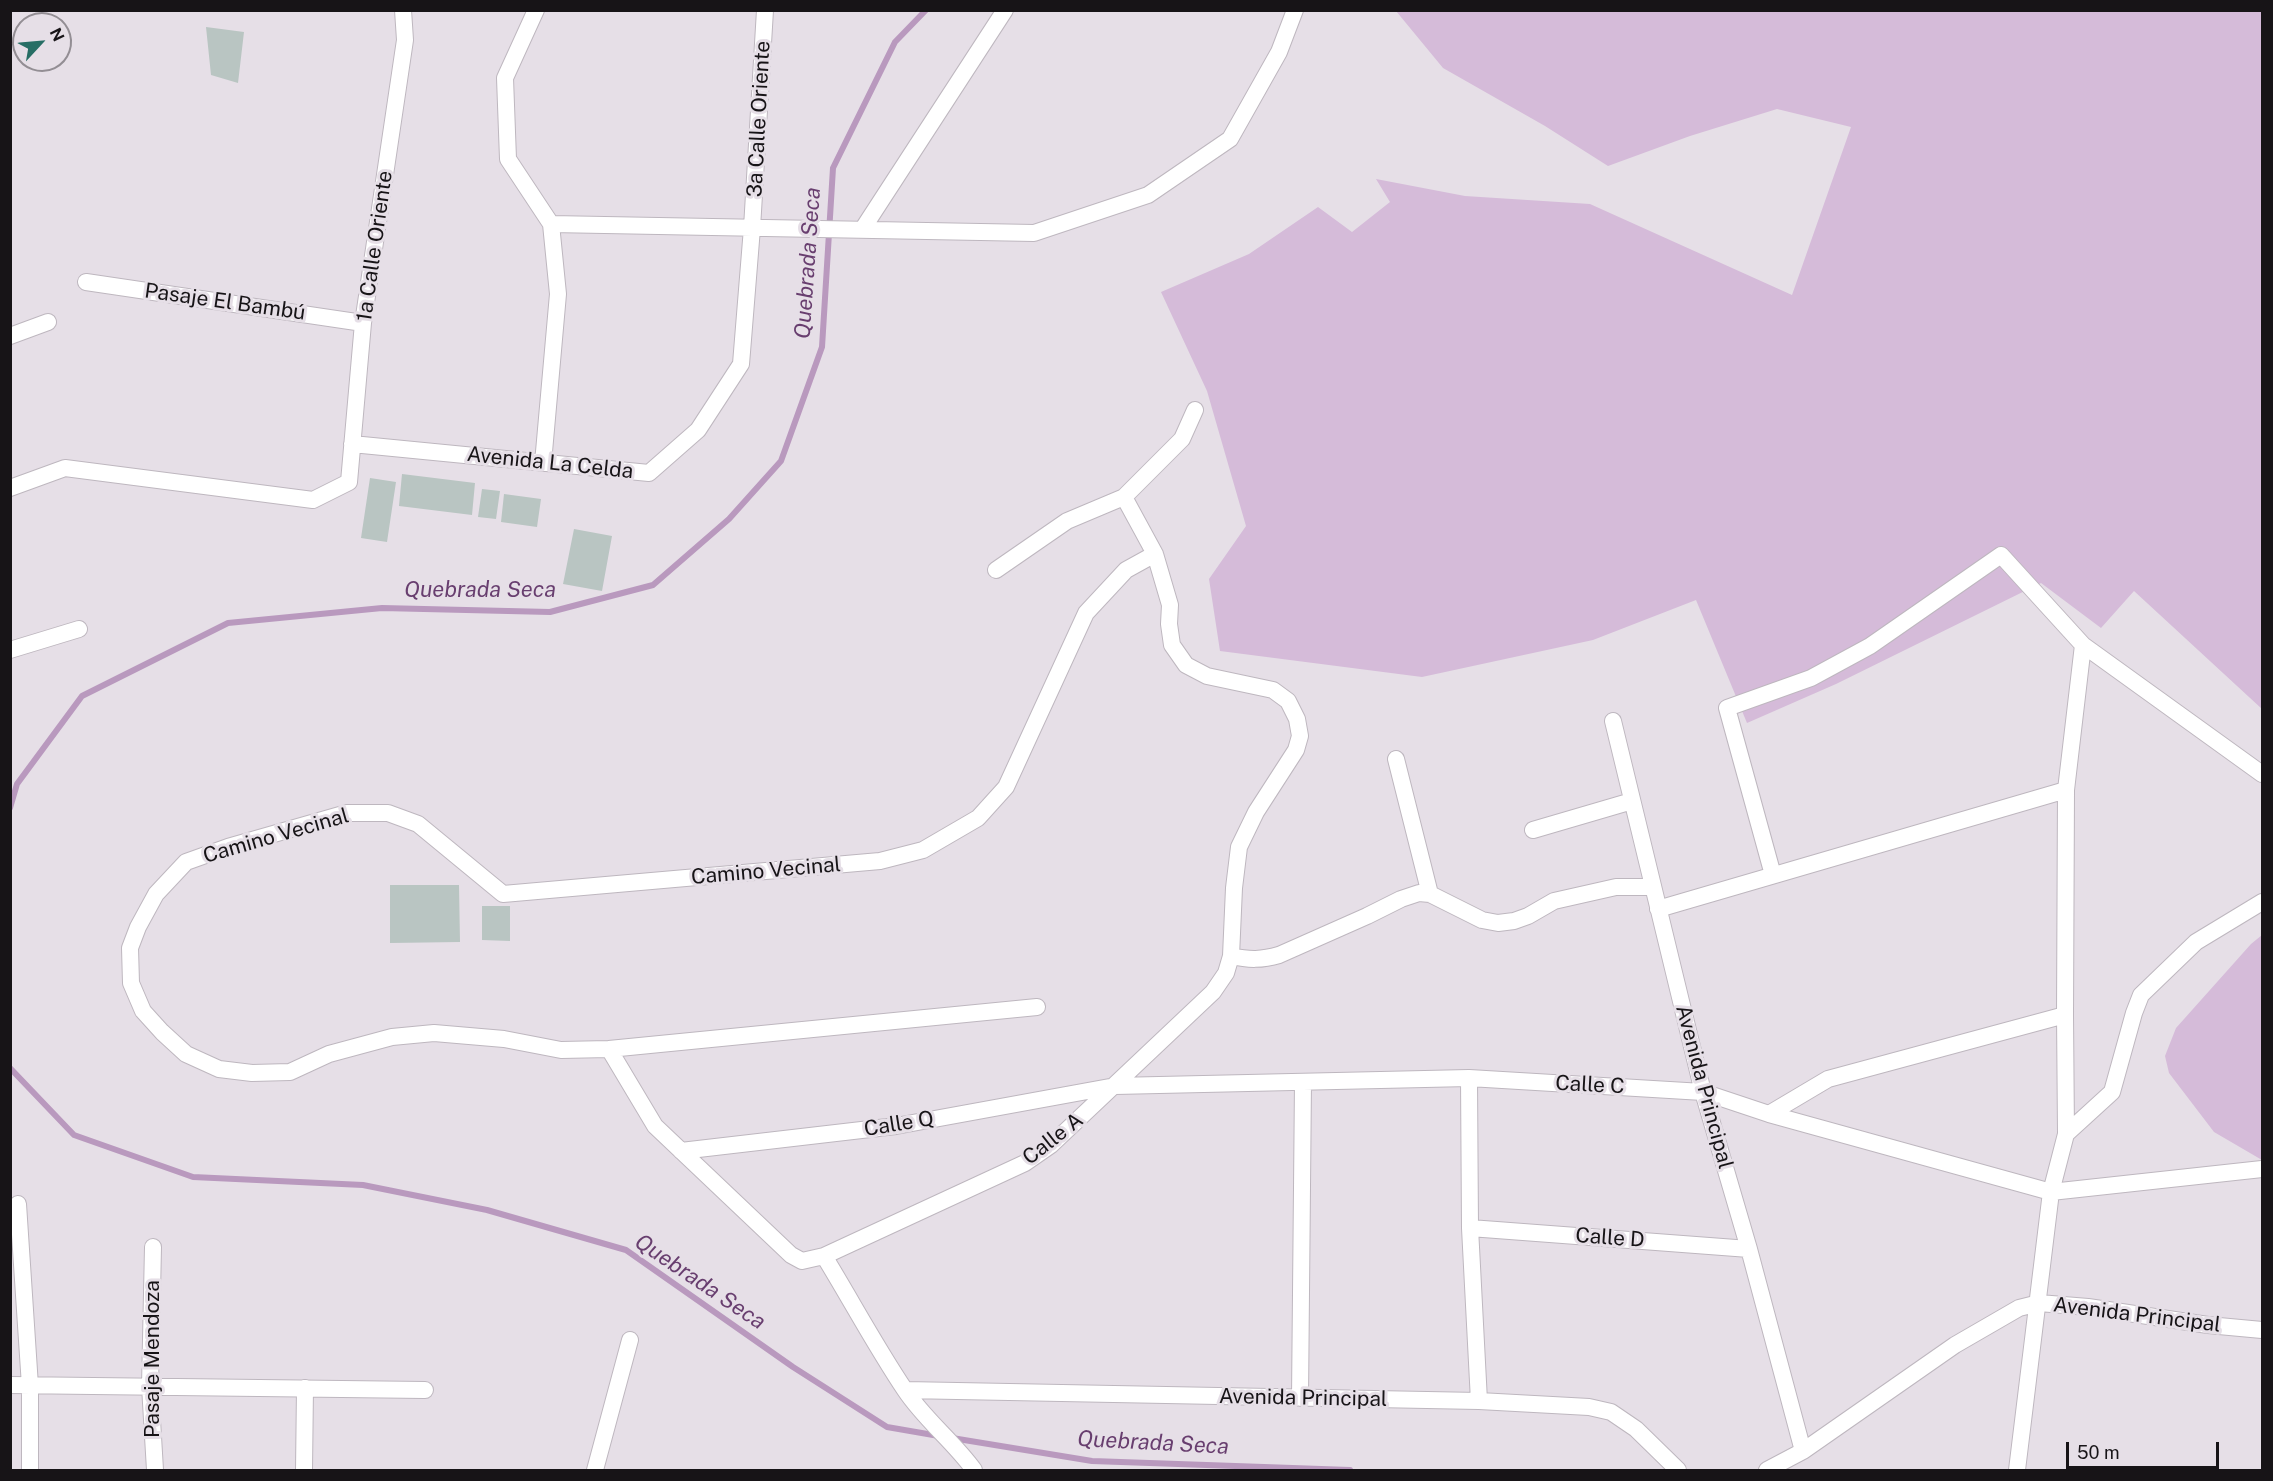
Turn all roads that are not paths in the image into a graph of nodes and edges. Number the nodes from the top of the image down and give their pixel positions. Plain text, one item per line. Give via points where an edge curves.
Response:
1 (403, 10) edge
2 (536, 10) edge
3 (765, 10) edge
4 (1005, 10) edge
5 (1295, 10) edge
6 (551, 224) junction
7 (752, 228) junction
8 (862, 230) junction
9 (86, 282) dead end
10 (48, 322) dead end
11 (363, 323) junction
12 (10, 336) edge
13 (1196, 410) dead end
14 (352, 444) junction
15 (543, 463) junction
16 (10, 488) edge
17 (1124, 497) junction
18 (1155, 554) junction
19 (996, 570) dead end
20 (79, 629) dead end
21 (2083, 645) junction
22 (10, 650) edge
23 (1613, 722) dead end
24 (1396, 759) dead end
25 (2262, 774) edge
26 (2066, 790) junction
27 (1632, 801) junction
28 (1533, 830) dead end
29 (1773, 875) junction
30 (1652, 887) junction
31 (1430, 894) junction
32 (2262, 902) edge
33 (1658, 909) junction
34 (1231, 956) junction
35 (1037, 1007) dead end
36 (2065, 1015) junction
37 (609, 1050) junction
38 (1469, 1078) junction
39 (1303, 1082) junction
40 (1115, 1086) junction
41 (1703, 1092) junction
42 (1769, 1114) junction
43 (2066, 1134) junction
44 (681, 1151) junction
45 (2262, 1169) edge
46 (2051, 1192) junction
47 (18, 1204) dead end
48 (1470, 1228) junction
49 (153, 1246) dead end
50 (1749, 1249) junction
51 (824, 1256) junction
52 (2039, 1303) junction
53 (2262, 1330) edge
54 (630, 1340) dead end
55 (10, 1386) edge
56 (30, 1386) junction
57 (150, 1386) junction
58 (305, 1388) junction
59 (425, 1390) dead end
60 (905, 1390) junction
61 (1300, 1398) junction
62 (1479, 1401) junction
63 (1803, 1450) junction
64 (30, 1470) edge
65 (155, 1470) edge
66 (304, 1470) edge
67 (595, 1470) edge
68 (974, 1470) edge
69 (1678, 1470) edge
70 (1767, 1470) edge
71 (2017, 1470) edge

1 - 11 street, 1a Calle Oriente via 405,40
2 - 6 street via 505,78 508,159
3 - 7 street, 3a Calle Oriente
4 - 8 street
5 - 8 street via 1279,52 1230,139 1148,195 1034,233
6 - 7 street
6 - 15 street via 558,294
7 - 8 street
7 - 15 street, Avenida La Celda via 741,364 698,430 649,473
9 - 11 street, Pasaje El Bambú
10 - 12 street
11 - 14 street, 1a Calle Oriente
13 - 17 street via 1182,439
14 - 15 street, Avenida La Celda
14 - 16 street, 1a Calle Oriente via 349,482 313,500 65,468
17 - 18 street
17 - 19 street via 1067,521
18 - 34 street via 1170,605 1172,645 1186,665 1206,676 1273,690 1288,701 1297,719 1300,736 1296,750 1256,812 1239,847
18 - 37 street, Camino Vecinal via 1126,570 1086,613 1006,787 978,818 923,850 880,861 503,894 418,825 388,813 347,813 186,862 156,894 130,948 131,983 143,1011 186,1054 219,1069 290,1072 329,1054 392,1037 434,1034 504,1039 561,1050
20 - 22 street
21 - 25 street
21 - 26 street
21 - 29 street via 2001,555 1870,646 1811,678 1727,708
23 - 27 street, Avenida Principal
24 - 31 street
26 - 29 street
26 - 36 street
27 - 28 street
27 - 30 street, Avenida Principal
29 - 33 street
30 - 31 street via 1616,887 1554,901 1528,916 1498,923 1474,917
30 - 33 street, Avenida Principal
31 - 34 street via 1401,899 1272,957 1247,960
32 - 43 street via 2196,942 2141,995 2112,1092
33 - 41 street, Avenida Principal
34 - 40 street, Calle A via 1226,973 1213,992
35 - 37 street, Camino Vecinal
36 - 42 street via 1828,1079
36 - 43 street
37 - 44 street via 655,1126
38 - 39 street, Calle C
38 - 41 street, Calle C
38 - 48 street
39 - 40 street, Calle C
39 - 61 street
40 - 44 street, Calle Q via 896,1126
40 - 51 street, Calle A via 1051,1145 1024,1163
41 - 42 street, Calle C
41 - 50 street, Avenida Principal
42 - 46 street, Calle C
43 - 46 street
44 - 51 street via 791,1255 802,1261
45 - 46 street
46 - 52 street
47 - 56 street
48 - 50 street, Calle D
48 - 62 street
49 - 57 street, Pasaje Mendoza
50 - 63 street, Avenida Principal
51 - 60 street
52 - 53 street, Avenida Principal
52 - 63 street, Avenida Principal via 2019,1308 1955,1345
52 - 71 street
54 - 67 street
55 - 56 street
56 - 57 street
56 - 64 street
57 - 58 street
57 - 65 street, Pasaje Mendoza
58 - 59 street
58 - 66 street
60 - 61 street, Avenida Principal
60 - 68 street
61 - 62 street, Avenida Principal
62 - 69 street, Avenida Principal via 1589,1407 1611,1412 1636,1429
63 - 70 street, Avenida Principal

